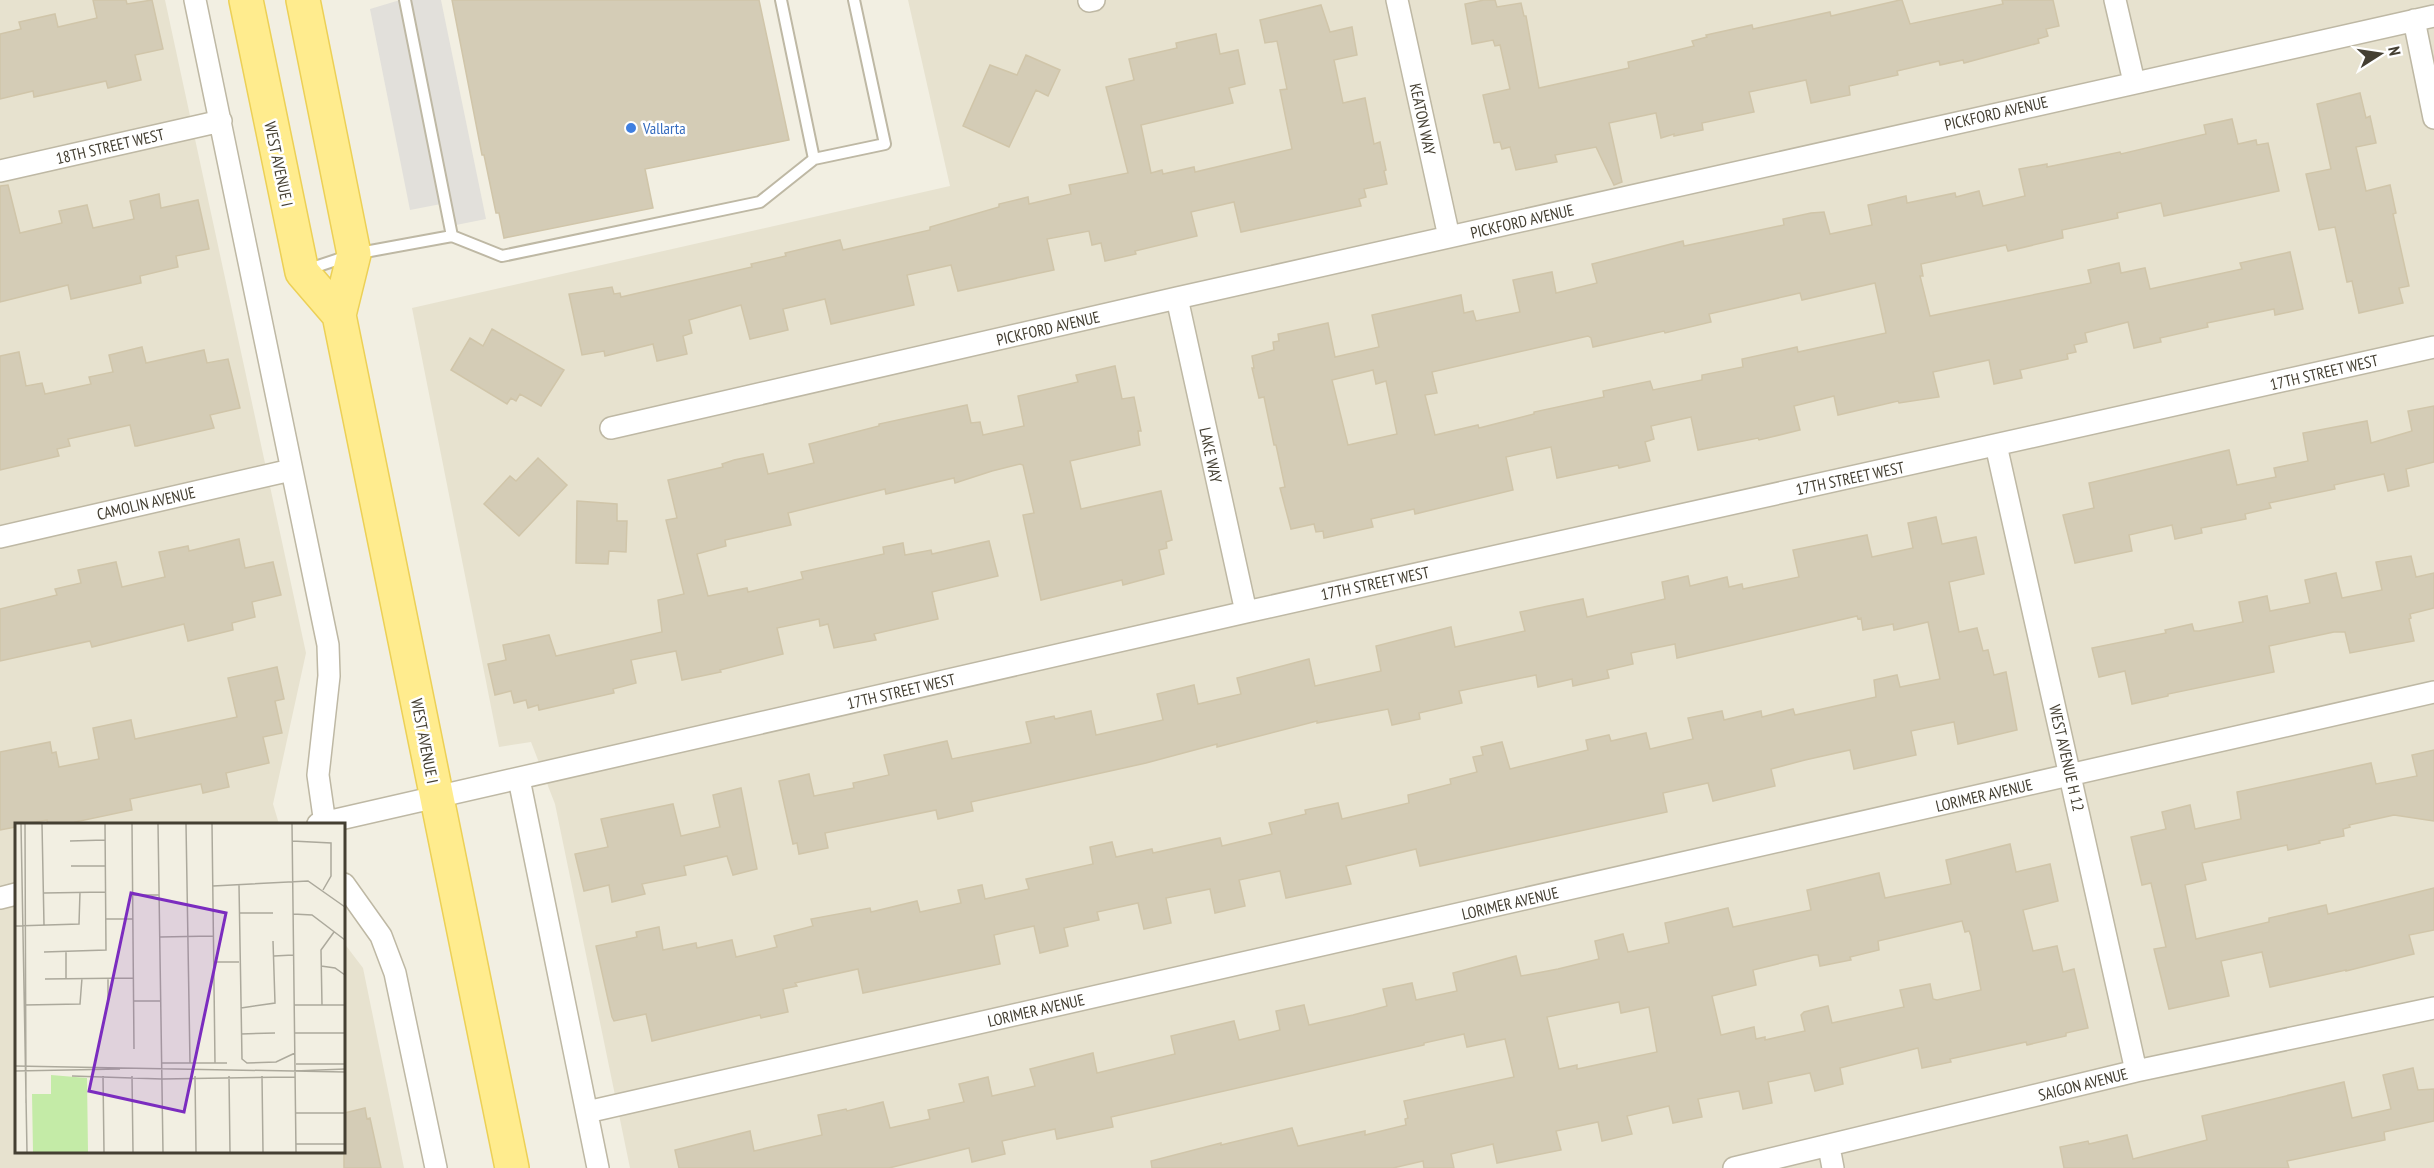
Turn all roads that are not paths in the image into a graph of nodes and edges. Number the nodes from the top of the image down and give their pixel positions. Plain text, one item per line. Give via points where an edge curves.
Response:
1 (195, 0) edge
2 (246, 0) edge
3 (303, 0) edge
4 (405, 0) edge
5 (781, 0) edge
6 (854, 0) edge
7 (1397, 0) edge
8 (2115, 0) edge
9 (2424, 18) edge
10 (2134, 82) junction
11 (2434, 118) edge
12 (221, 121) junction
13 (814, 159) junction
14 (0, 171) edge
15 (452, 236) junction
16 (1449, 237) junction
17 (354, 254) junction
18 (302, 272) junction
19 (1177, 298) junction
20 (339, 315) junction
21 (2434, 347) edge
22 (611, 428) dead end
23 (1996, 445) junction
24 (291, 470) junction
25 (0, 537) edge
26 (1246, 612) junction
27 (2434, 692) edge
28 (2071, 775) junction
29 (519, 779) junction
30 (437, 798) junction
31 (322, 823) edge
32 (326, 823) edge
33 (345, 885) edge
34 (15, 894) edge
35 (0, 898) edge
36 (2434, 1008) edge
37 (2136, 1071) junction
38 (586, 1112) junction
39 (1828, 1146) junction
40 (436, 1168) edge
41 (512, 1168) edge
42 (598, 1168) edge
43 (1734, 1168) edge
44 (1833, 1168) edge

1 - 12 street
2 - 18 main road, WEST AVENUE I
3 - 17 main road, WEST AVENUE I
4 - 15 lane
5 - 13 lane
6 - 13 lane via 885,144
7 - 16 street, KEATON WAY
8 - 10 street
9 - 10 street, PICKFORD AVENUE
9 - 11 street
10 - 16 street, PICKFORD AVENUE
12 - 14 street, 18TH STREET WEST
12 - 24 street
13 - 15 lane via 760,202 502,256
15 - 17 lane
16 - 19 street, PICKFORD AVENUE
17 - 18 lane
17 - 20 main road, WEST AVENUE I
18 - 20 main road, WEST AVENUE I
19 - 22 street, PICKFORD AVENUE
19 - 26 street, LAKE WAY
20 - 30 main road, WEST AVENUE I
21 - 23 street, 17TH STREET WEST
23 - 26 street, 17TH STREET WEST
23 - 28 street, WEST AVENUE H 12
24 - 25 street, CAMOLIN AVENUE
24 - 31 street via 328,645 329,676 318,775
26 - 29 street, 17TH STREET WEST
27 - 28 street, LORIMER AVENUE
28 - 37 street, WEST AVENUE H 12
28 - 38 street, LORIMER AVENUE
29 - 30 street, 17TH STREET WEST
29 - 38 street
30 - 32 street, 17TH STREET WEST
30 - 41 main road, WEST AVENUE I
33 - 40 street via 381,936 394,973
34 - 35 street
36 - 37 street, SAIGON AVENUE
37 - 39 street, SAIGON AVENUE
38 - 42 street
39 - 43 street, SAIGON AVENUE
39 - 44 street

